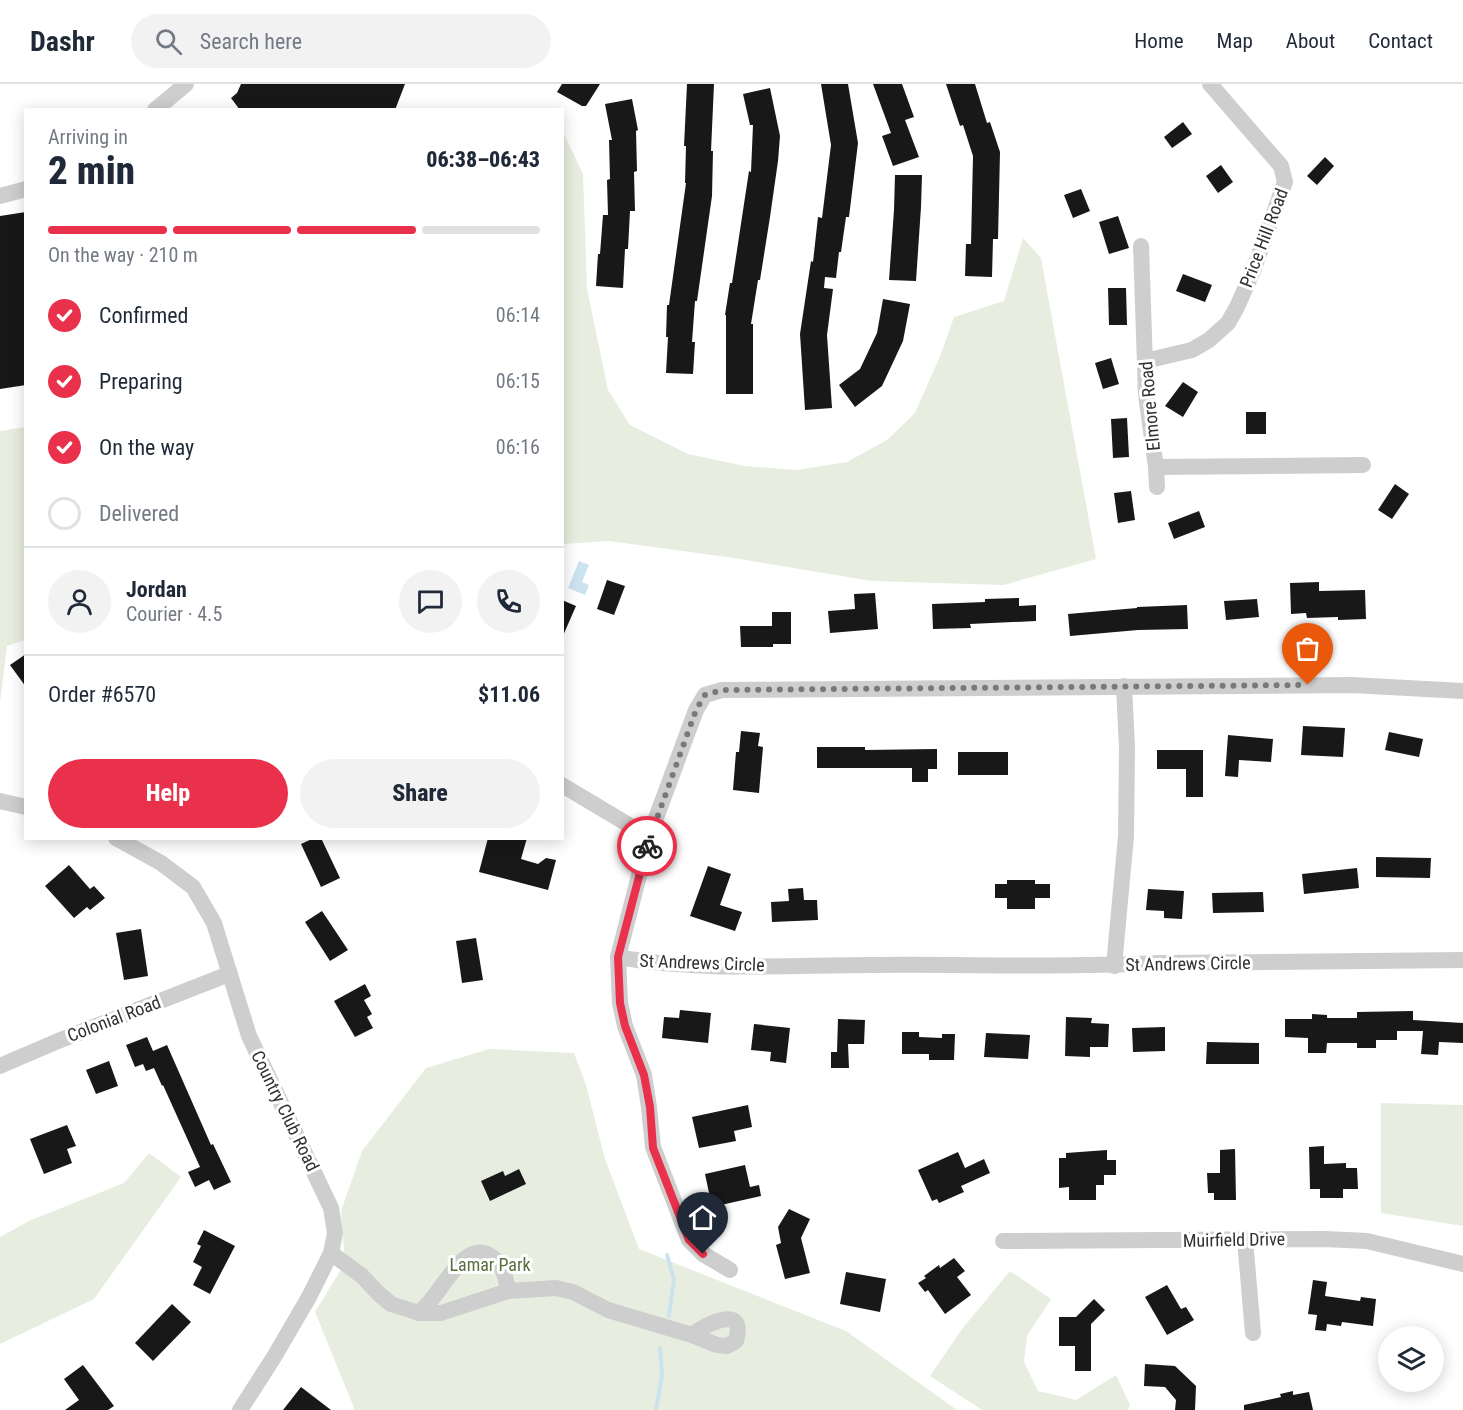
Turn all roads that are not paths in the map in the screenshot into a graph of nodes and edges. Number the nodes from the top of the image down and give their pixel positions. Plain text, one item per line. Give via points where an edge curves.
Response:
1 (186, 84) edge
2 (1210, 84) edge
3 (156, 108) edge
4 (24, 190) edge
5 (0, 196) edge
6 (1141, 246) dead end
7 (1145, 361) junction
8 (1362, 465) dead end
9 (1156, 466) junction
10 (1157, 487) dead end
11 (1124, 686) junction
12 (1463, 691) edge
13 (564, 786) edge
14 (0, 801) edge
15 (24, 807) edge
16 (649, 837) junction
17 (120, 840) edge
18 (618, 957) junction
19 (1463, 960) edge
20 (1114, 966) junction
21 (230, 974) junction
22 (0, 1066) edge
23 (1245, 1240) junction
24 (1003, 1241) dead end
25 (331, 1253) junction
26 (1463, 1264) edge
27 (730, 1270) dead end
28 (508, 1291) junction
29 (419, 1312) junction
30 (1253, 1333) dead end
31 (692, 1335) dead end
32 (240, 1410) edge

1 - 3 street
2 - 7 street, Price Hill Road via 1281,166 1285,182 1253,271 1228,323 1192,350
4 - 5 street
6 - 7 street, Elmore Road
7 - 9 street, Elmore Road
8 - 9 street, Elmore Road
9 - 10 street
11 - 12 street, St Andrews Circle via 1352,685
11 - 16 street, St Andrews Circle via 722,690 705,695
11 - 20 street via 1128,748 1126,836
13 - 16 street
14 - 15 street
16 - 18 street, St Andrews Circle
17 - 21 street, Country Club Road via 193,887 214,923
18 - 20 street, St Andrews Circle via 648,963 719,966
18 - 27 street via 620,1003 644,1075 653,1148 689,1240 703,1254
19 - 20 street, St Andrews Circle
21 - 22 street, Colonial Road
21 - 25 street, Country Club Road via 249,1036 331,1208 335,1233
23 - 24 street, Muirfield Drive
23 - 26 street, Muirfield Drive via 1367,1241
23 - 30 street
25 - 29 street via 391,1304
25 - 32 street, Country Club Road via 309,1297
28 - 29 street via 441,1313
28 - 29 street via 504,1271 497,1261 489,1255 470,1255
28 - 31 street via 556,1288 573,1292 608,1310

